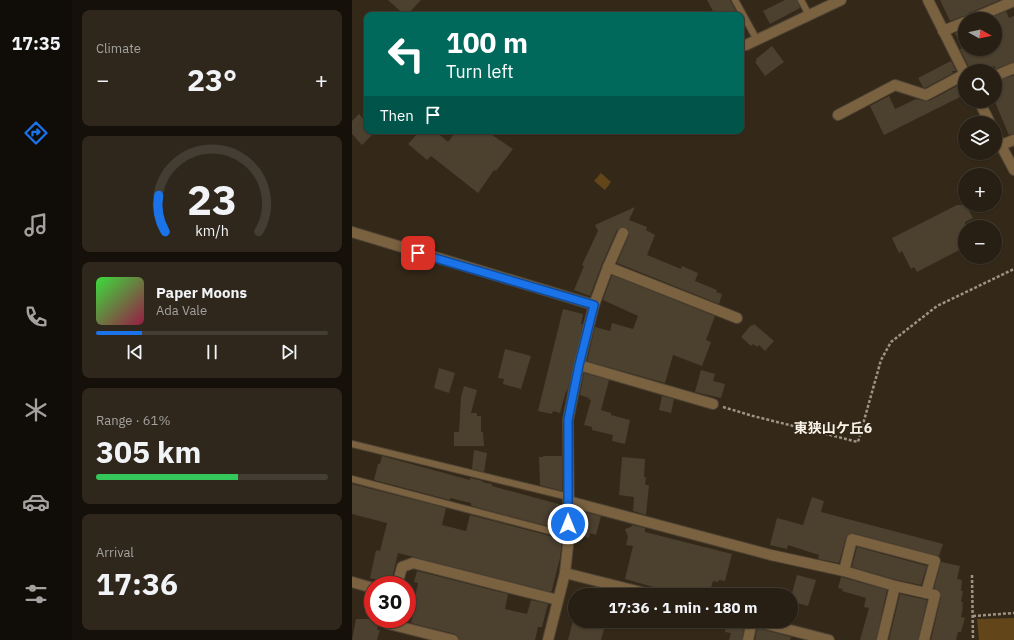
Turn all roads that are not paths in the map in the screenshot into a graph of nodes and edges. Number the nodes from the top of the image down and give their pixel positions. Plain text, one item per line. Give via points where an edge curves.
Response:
1 (734, 0) edge
2 (801, 0) edge
3 (841, 0) edge
4 (928, 0) edge
5 (1014, 1) edge
6 (741, 12) edge
7 (988, 12) edge
8 (809, 15) junction
9 (744, 17) edge
10 (958, 25) edge
11 (943, 31) junction
12 (757, 40) junction
13 (746, 45) dead end
14 (960, 64) edge
15 (1014, 68) edge
16 (1002, 73) edge
17 (958, 78) edge
18 (838, 115) dead end
19 (1014, 140) edge
20 (1002, 145) edge
21 (1002, 149) edge
22 (1014, 170) edge
23 (352, 232) edge
24 (623, 233) dead end
25 (608, 267) junction
26 (594, 305) junction
27 (737, 318) dead end
28 (579, 365) junction
29 (713, 404) road end
30 (352, 444) edge
31 (352, 479) edge
32 (568, 499) junction
33 (568, 536) junction
34 (844, 571) junction
35 (565, 573) junction
36 (400, 576) edge
37 (352, 582) edge
38 (364, 585) edge
39 (895, 586) junction
40 (625, 588) edge
41 (926, 593) junction
42 (558, 600) junction
43 (404, 628) edge
44 (751, 628) edge
45 (775, 628) edge
46 (795, 635) edge
47 (453, 640) edge
48 (548, 640) edge
49 (748, 640) edge
50 (829, 640) edge
51 (882, 640) edge
52 (924, 640) edge

1 - 6 lane
2 - 8 lane
3 - 8 street
4 - 11 street
5 - 7 street
8 - 12 street
9 - 12 lane
10 - 11 street
11 - 14 street
12 - 13 street
15 - 16 street
17 - 18 street via 926,95 894,85
19 - 20 street
21 - 22 street
23 - 26 street
24 - 25 street
25 - 26 street
25 - 27 street
26 - 28 street
28 - 29 street
28 - 32 street via 568,420
30 - 32 lane
31 - 33 lane
32 - 33 street
32 - 34 street via 771,555
33 - 35 street
34 - 39 street
34 - 41 street via 852,539 935,561
35 - 40 street
35 - 42 street
36 - 42 street via 402,567 413,563
37 - 38 street
39 - 41 street
39 - 51 street
41 - 52 street via 935,595
42 - 48 street
43 - 47 street
44 - 49 street
45 - 46 street
46 - 50 street

